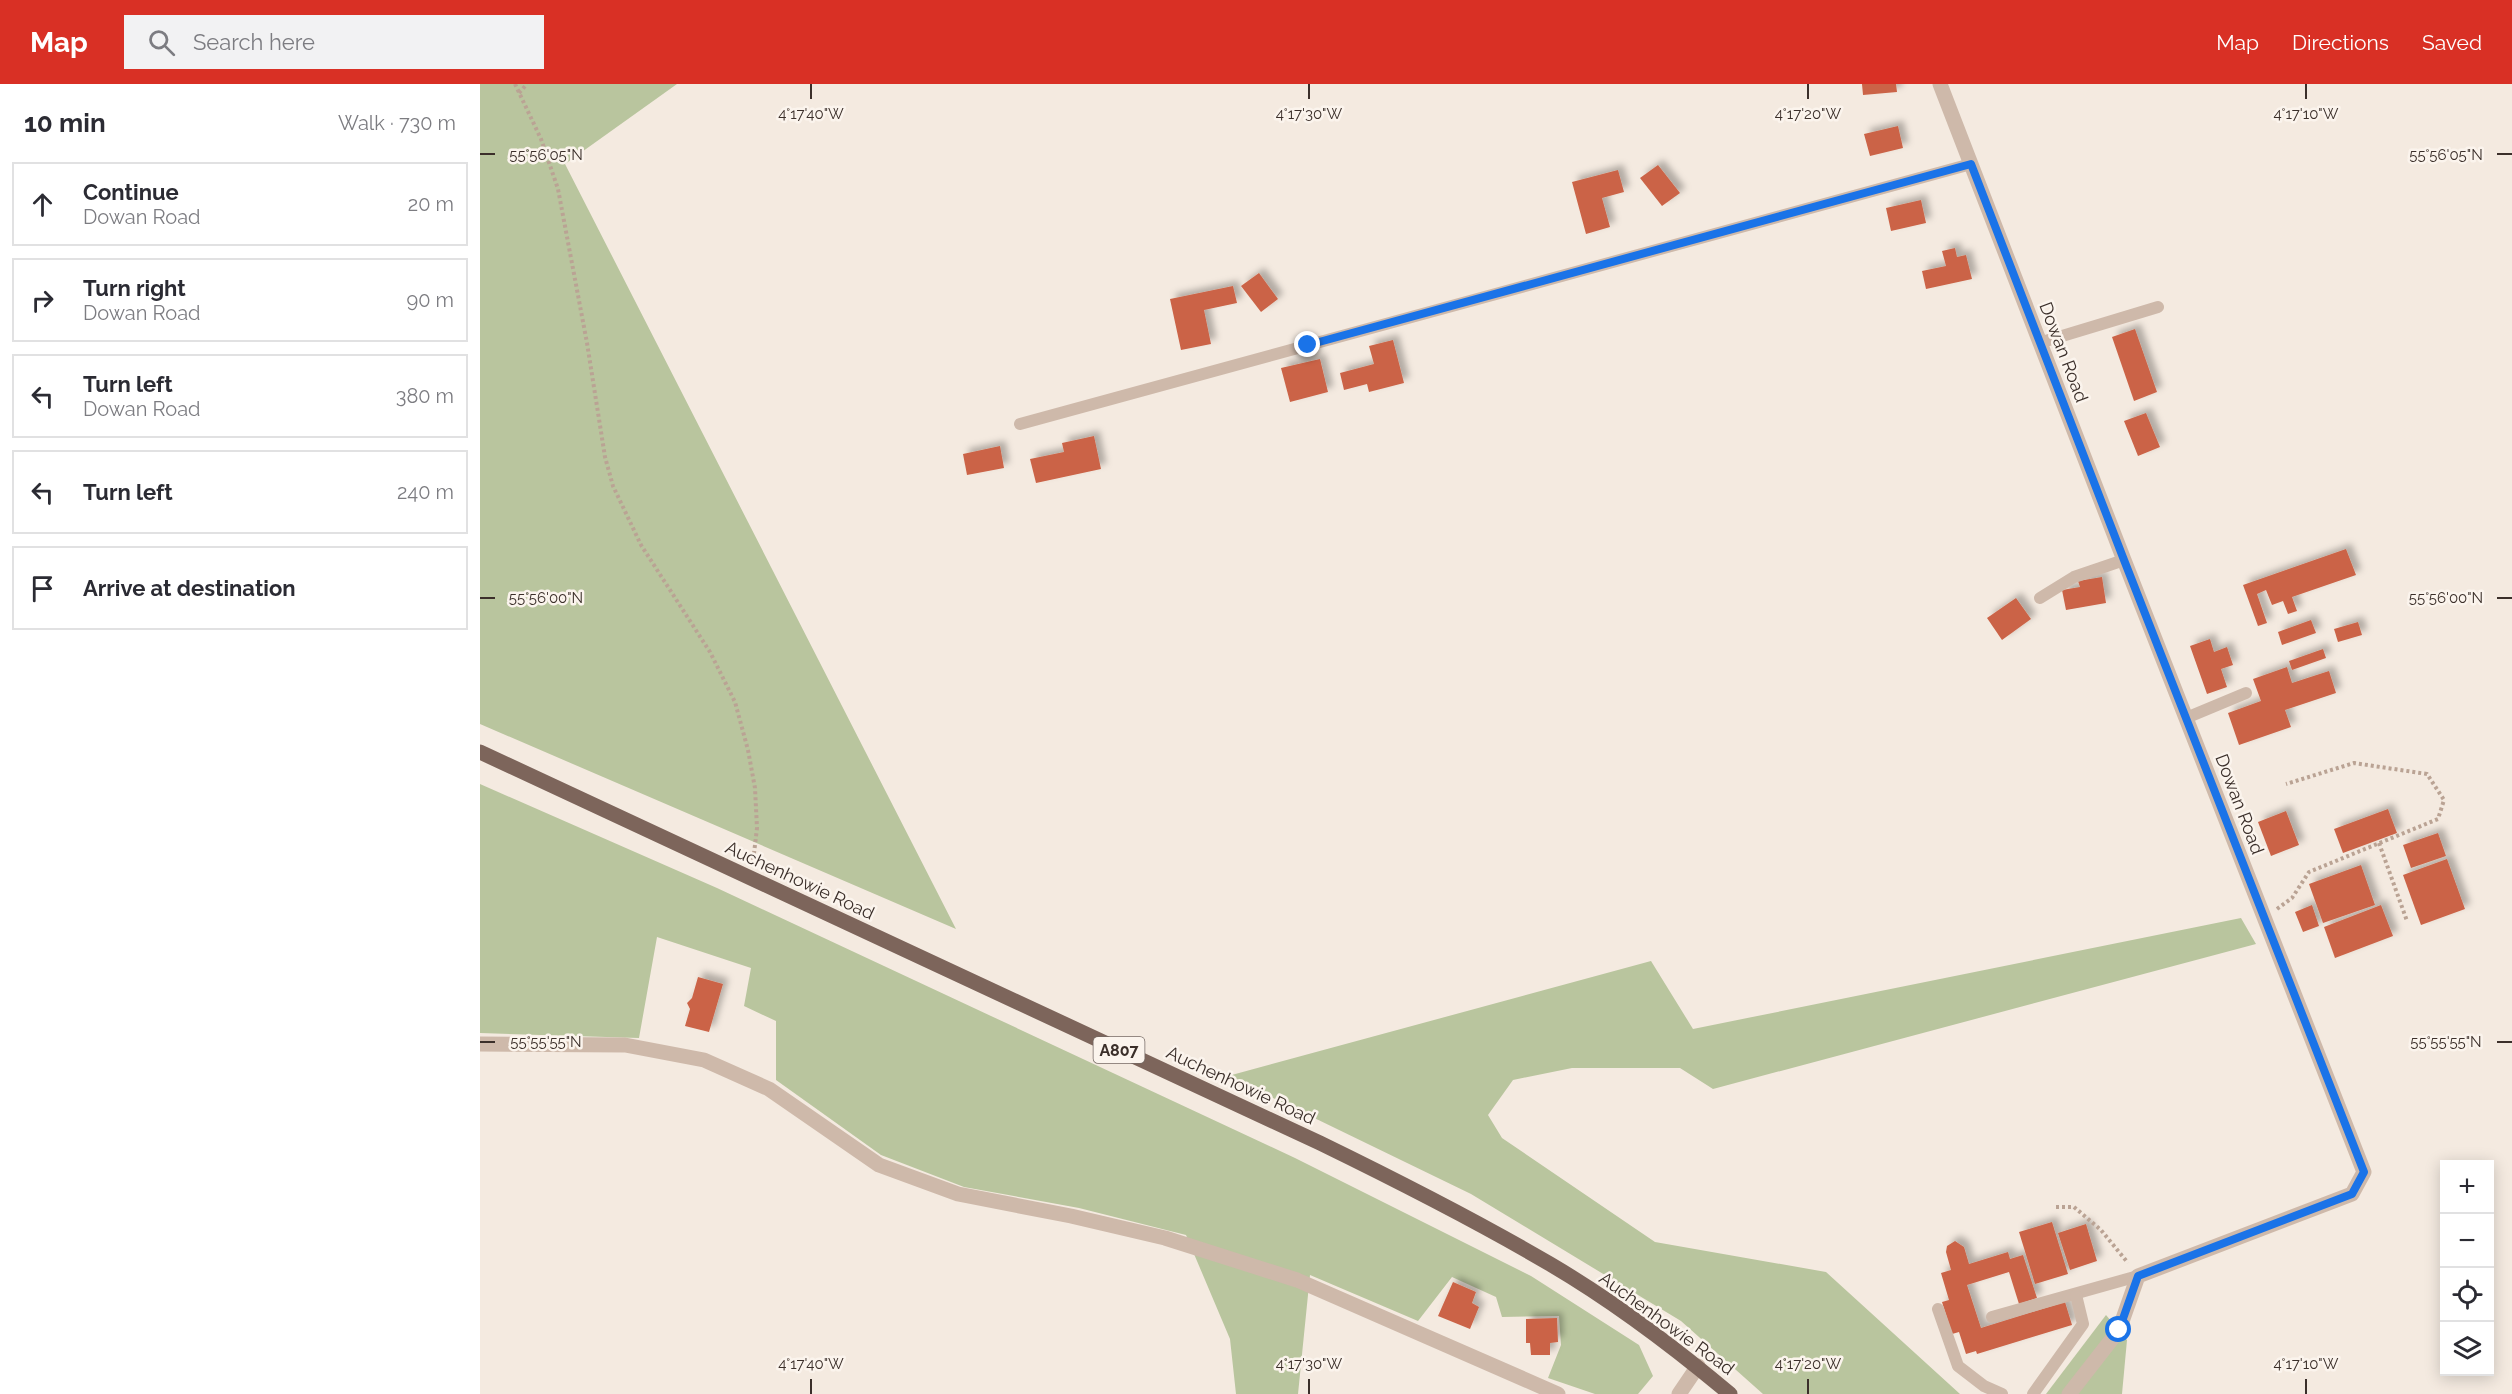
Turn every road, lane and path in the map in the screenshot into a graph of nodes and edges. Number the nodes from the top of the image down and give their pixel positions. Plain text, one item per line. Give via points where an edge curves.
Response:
1 (515, 84) edge
2 (527, 84) edge
3 (1940, 84) edge
4 (519, 93) junction
5 (1971, 164) junction
6 (2158, 307) dead end
7 (2039, 343) junction
8 (1020, 424) dead end
9 (2124, 560) junction
10 (2040, 598) dead end
11 (2246, 693) dead end
12 (2186, 718) junction
13 (480, 752) edge
14 (2286, 784) dead end
15 (2379, 843) junction
16 (748, 877) junction
17 (2264, 918) junction
18 (2407, 921) dead end
19 (480, 1044) edge
20 (2056, 1207) dead end
21 (2138, 1276) junction
22 (2076, 1295) junction
23 (1938, 1309) dead end
24 (1992, 1317) dead end
25 (1698, 1366) junction
26 (1558, 1394) edge
27 (1679, 1394) edge
28 (1730, 1394) edge
29 (2002, 1394) edge
30 (2033, 1394) edge
31 (2069, 1394) edge

1 - 4 path
2 - 4 path
3 - 5 street, Dowan Road
4 - 16 path via 541,139 558,189 604,457 613,486 642,545 710,652 735,702 755,788 757,828
5 - 7 street, Dowan Road
5 - 8 lane
6 - 7 lane
7 - 9 street, Dowan Road
9 - 10 lane via 2074,577
9 - 12 street, Dowan Road
11 - 12 lane
12 - 17 street, Dowan Road
13 - 16 main road, Auchenhowie Road / A807
14 - 15 path via 2354,763 2427,774 2444,800 2438,819
15 - 17 path via 2309,872 2292,898
15 - 18 path
16 - 25 main road, Auchenhowie Road / A807 via 1320,1143 1438,1202 1552,1265
17 - 21 street, Dowan Road via 2364,1172 2352,1194
19 - 26 street via 625,1046 704,1060 769,1089 879,1165 958,1194 1165,1238 1297,1280
20 - 21 path via 2074,1207 2102,1230
21 - 22 lane
21 - 31 street via 2119,1330
22 - 24 lane
22 - 30 lane via 2083,1324
23 - 29 lane via 1958,1366
25 - 27 street
25 - 28 main road, Auchenhowie Road / A807

